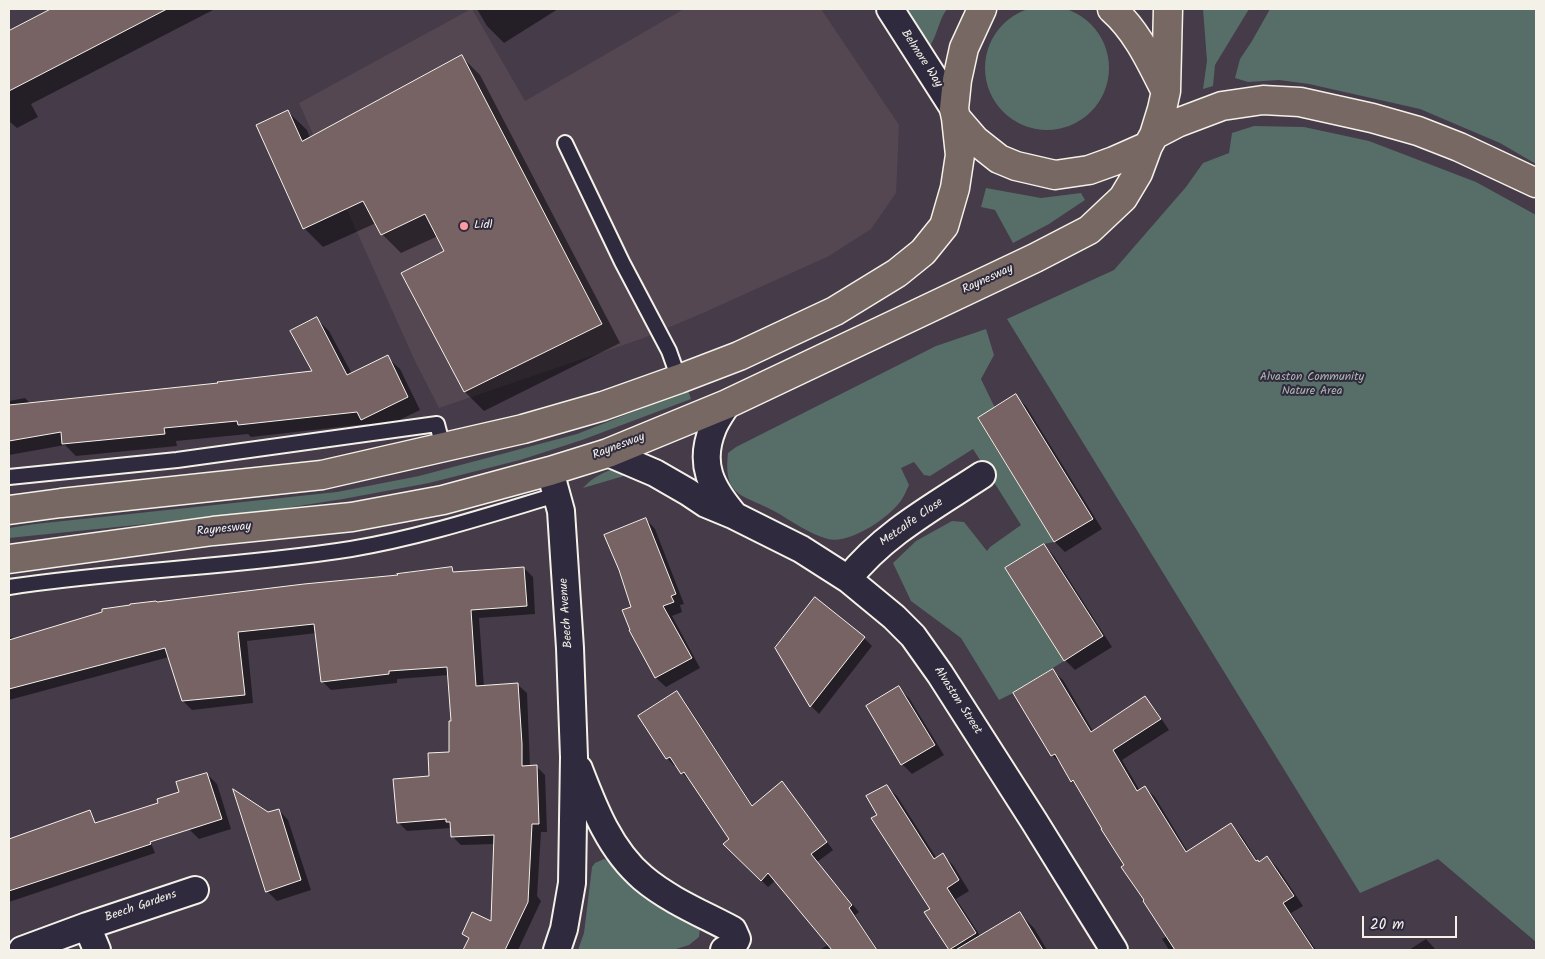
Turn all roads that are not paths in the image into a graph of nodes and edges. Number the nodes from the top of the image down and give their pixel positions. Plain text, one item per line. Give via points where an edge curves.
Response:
1 (890, 9) edge
2 (982, 9) edge
3 (1112, 9) edge
4 (1168, 9) edge
5 (1166, 90) junction
6 (955, 114) junction
7 (1151, 140) junction
8 (565, 143) dead end
9 (1536, 182) edge
10 (679, 379) junction
11 (727, 404) junction
12 (443, 447) junction
13 (608, 453) junction
14 (982, 474) dead end
15 (9, 477) edge
16 (553, 483) junction
17 (9, 510) edge
18 (735, 516) junction
19 (9, 559) edge
20 (848, 579) junction
21 (9, 587) edge
22 (574, 757) junction
23 (195, 890) dead end
24 (88, 926) junction
25 (22, 950) edge
26 (97, 950) edge
27 (557, 950) edge
28 (724, 950) edge
29 (1114, 950) edge

1 - 6 street, Belmore Way
2 - 6 highway via 964,48 957,80
3 - 5 highway via 1144,48
4 - 5 highway
5 - 7 highway, Raynesway
6 - 7 highway via 975,140 999,159 1055,176 1114,162
6 - 10 highway via 960,155 955,188 944,226 923,252 897,273 835,311 739,356
7 - 9 highway via 1177,123 1222,106 1263,100 1300,102 1418,131
7 - 11 highway, Raynesway via 1138,173 1123,198 1090,230
8 - 10 lane via 669,351
10 - 12 highway via 603,406
11 - 13 highway, Raynesway
11 - 18 street, Alvaston Street via 713,427 706,452 707,470 713,486
12 - 15 lane via 437,424 177,460
12 - 17 highway via 322,475
13 - 16 highway, Raynesway
13 - 18 street, Alvaston Street via 655,473 706,504
14 - 20 street, Metcalfe Close via 885,541
16 - 19 highway, Raynesway via 352,517 214,531
16 - 21 lane, Raynesway via 449,528 351,549
16 - 22 street, Beech Avenue via 561,511
18 - 20 street, Alvaston Street
20 - 29 street, Alvaston Street via 913,636 1034,820
22 - 27 street, Beech Avenue via 572,883
22 - 28 street, Beech Avenue via 608,836 624,857 643,878 662,891 733,930 737,939 732,947
23 - 24 street, Beech Gardens
24 - 25 street, Beech Gardens
24 - 26 street

